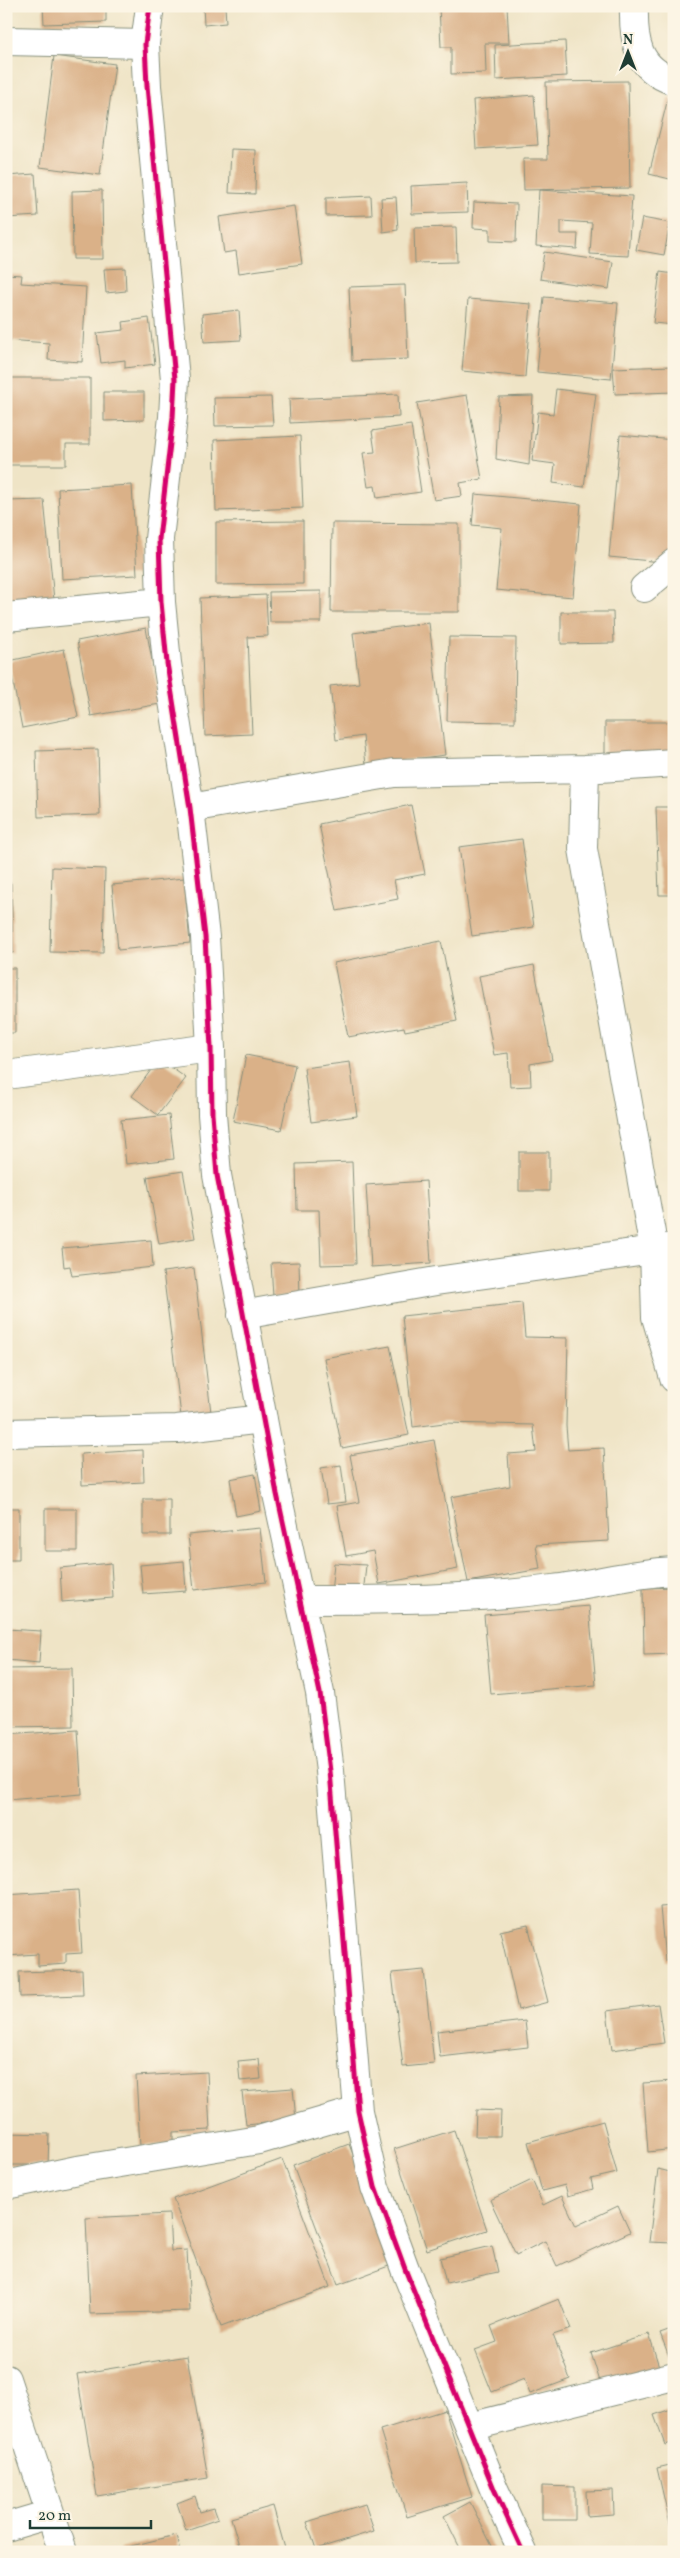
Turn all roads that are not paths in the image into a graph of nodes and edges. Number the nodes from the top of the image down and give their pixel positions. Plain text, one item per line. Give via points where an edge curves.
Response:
1 (150, 6) edge
2 (634, 6) edge
3 (6, 41) edge
4 (145, 44) junction
5 (674, 81) edge
6 (674, 563) edge
7 (644, 588) dead end
8 (161, 602) junction
9 (6, 617) edge
10 (674, 764) edge
11 (585, 769) junction
12 (190, 808) junction
13 (211, 1048) junction
14 (6, 1076) edge
15 (664, 1248) edge
16 (242, 1316) junction
17 (674, 1378) edge
18 (262, 1419) junction
19 (6, 1433) edge
20 (674, 1571) edge
21 (301, 1600) junction
22 (358, 2111) junction
23 (6, 2185) edge
24 (674, 2376) edge
25 (6, 2379) edge
26 (470, 2427) junction
27 (50, 2514) junction
28 (6, 2527) edge
29 (63, 2552) edge
30 (523, 2552) edge

1 - 4 street
2 - 5 street via 635,39 640,53 658,76
3 - 4 street
4 - 8 street via 150,137 175,379 174,417 159,539
6 - 7 street
8 - 9 street
8 - 12 street via 167,663
10 - 11 street
11 - 12 street via 394,773
11 - 15 street via 583,849
12 - 13 street via 205,937
13 - 14 street
13 - 16 street via 217,1175
15 - 16 street via 436,1281
15 - 17 street via 656,1318
16 - 18 street
18 - 19 street via 178,1429
18 - 21 street
20 - 21 street via 553,1589 427,1600
21 - 22 street via 320,1694 330,1771
22 - 23 street via 258,2140
22 - 26 street via 385,2217
24 - 26 street
25 - 27 street
26 - 30 street
27 - 28 street
27 - 29 street

